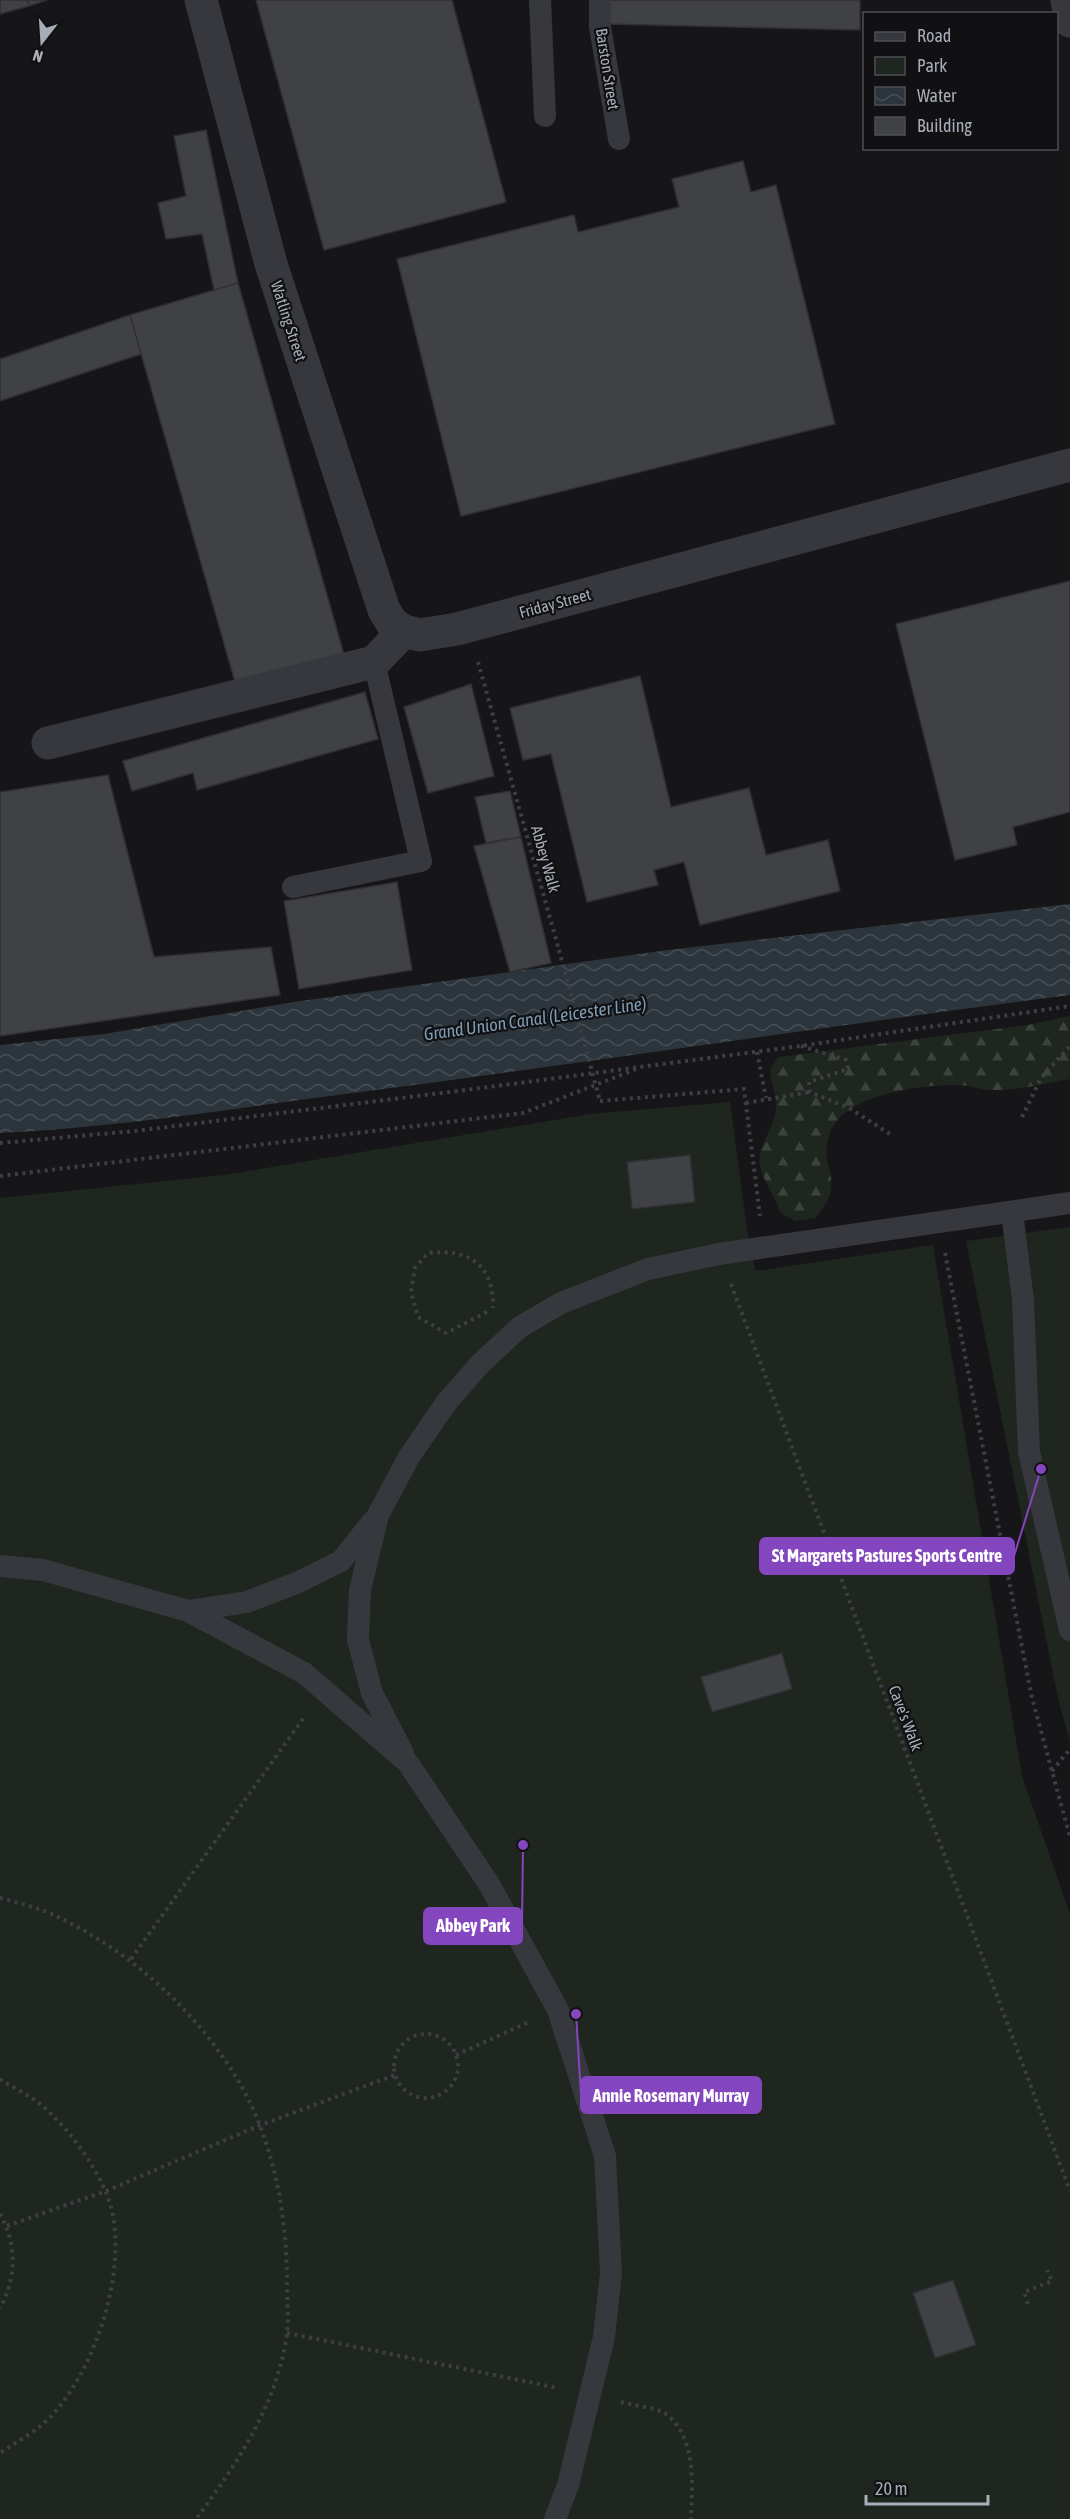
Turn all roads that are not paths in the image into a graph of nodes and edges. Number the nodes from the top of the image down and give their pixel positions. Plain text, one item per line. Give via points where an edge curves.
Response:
1 (201, 0) edge
2 (540, 0) edge
3 (600, 0) edge
4 (1067, 0) edge
5 (1070, 21) edge
6 (545, 116) dead end
7 (619, 139) dead end
8 (1070, 465) edge
9 (404, 631) junction
10 (374, 662) junction
11 (48, 743) dead end
12 (293, 887) dead end
13 (1070, 1203) edge
14 (1012, 1212) junction
15 (378, 1515) junction
16 (0, 1566) edge
17 (188, 1611) junction
18 (1070, 1630) edge
19 (408, 1763) junction
20 (555, 2519) edge

1 - 9 street, Watling Street via 284,306 384,610 392,623
2 - 6 lane
3 - 7 lane, Barston Street via 600,27
4 - 5 street
8 - 9 street, Friday Street via 457,629 420,635
9 - 10 street
10 - 11 street
10 - 12 lane via 421,861
13 - 14 lane
14 - 15 lane via 720,1254 648,1269 561,1303 520,1327 446,1403 409,1456
14 - 18 lane via 1023,1300 1029,1452
15 - 17 lane via 341,1561 247,1602
15 - 19 lane via 360,1590 358,1640 372,1693
16 - 17 lane via 43,1570
17 - 19 lane via 304,1673
19 - 20 lane via 489,1884 558,2010 605,2156 611,2273 604,2337 568,2485

